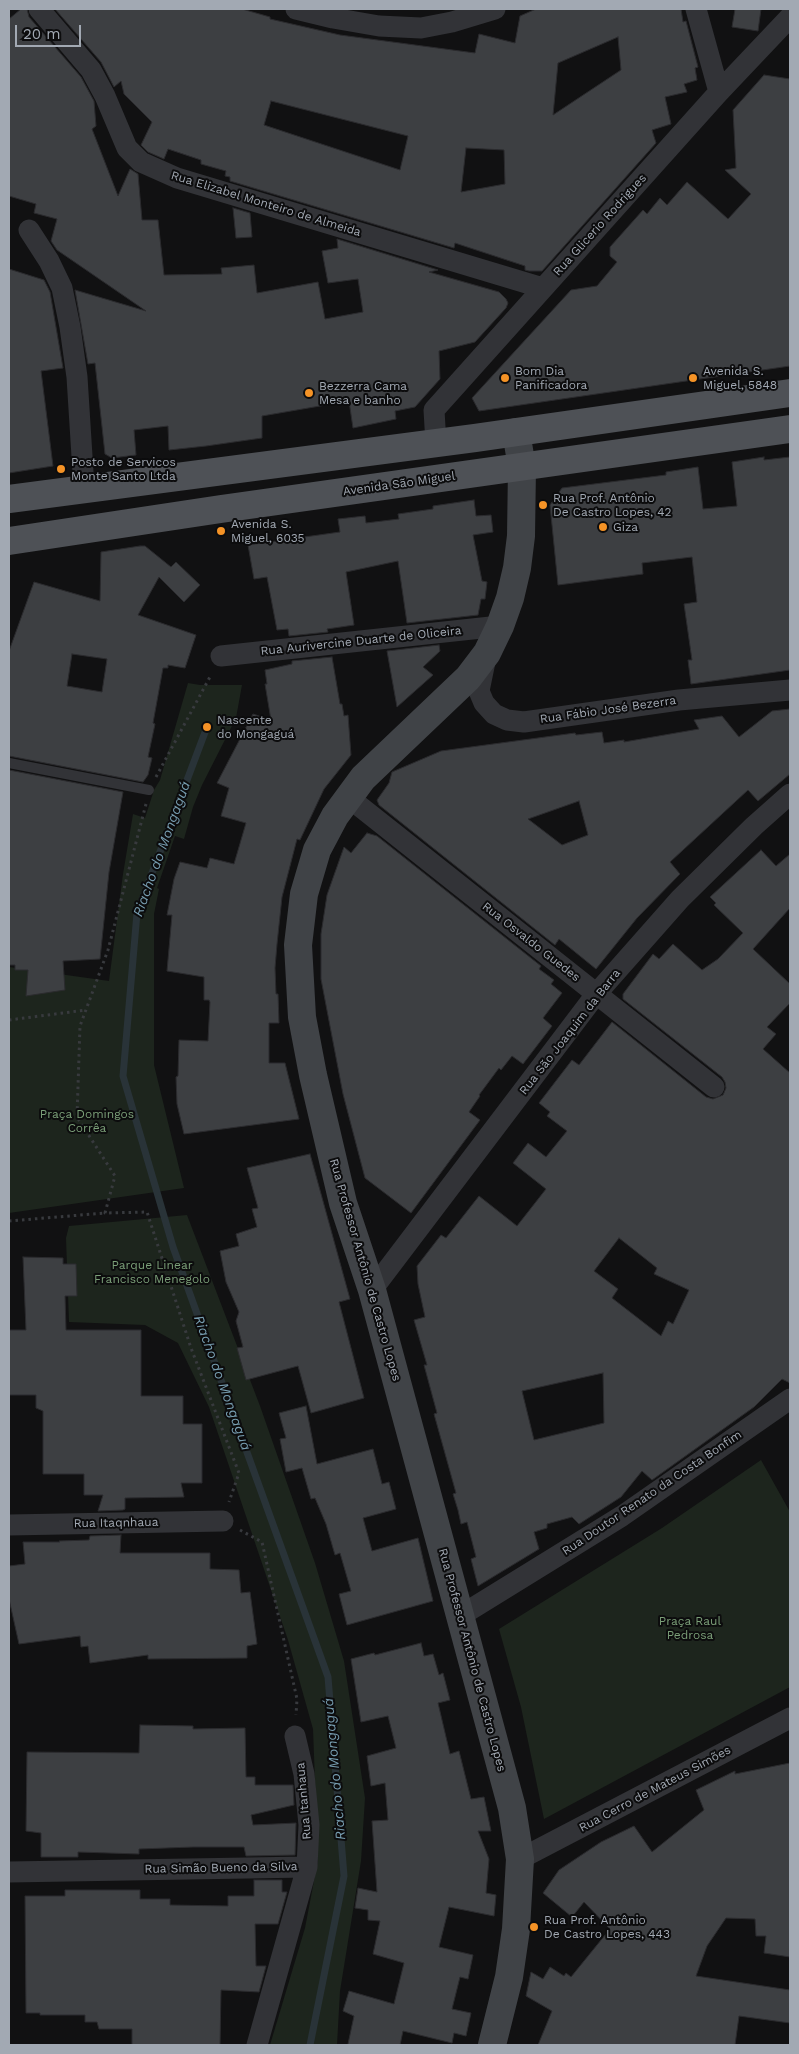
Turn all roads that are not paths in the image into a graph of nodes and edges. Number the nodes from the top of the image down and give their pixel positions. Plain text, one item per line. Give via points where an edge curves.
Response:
1 (39, 9) edge
2 (296, 9) edge
3 (495, 9) edge
4 (696, 9) edge
5 (790, 17) edge
6 (423, 18) edge
7 (719, 92) junction
8 (29, 230) dead end
9 (542, 288) junction
10 (790, 393) edge
11 (790, 428) edge
12 (516, 432) junction
13 (436, 444) junction
14 (522, 467) junction
15 (72, 490) junction
16 (9, 499) edge
17 (9, 540) edge
18 (500, 626) junction
19 (487, 653) junction
20 (221, 656) road end
21 (790, 690) edge
22 (9, 763) edge
23 (149, 790) road end
24 (790, 794) edge
25 (348, 797) junction
26 (597, 993) junction
27 (714, 1086) dead end
28 (372, 1290) junction
29 (790, 1399) edge
30 (223, 1521) road end
31 (9, 1525) edge
32 (460, 1616) junction
33 (790, 1718) edge
34 (296, 1736) road end
35 (520, 1859) junction
36 (307, 1867) junction
37 (9, 1872) edge
38 (257, 2045) edge
39 (492, 2045) edge

1 - 9 street, Rua Elizabel Monteiro de Almeida via 91,70 127,148 141,162 177,178
2 - 6 street via 379,26
3 - 6 street via 452,22
4 - 7 street
5 - 7 street, Rua Glicerio Rodrigues
7 - 9 street, Rua Glicerio Rodrigues
8 - 15 street via 62,288 70,327 78,376
9 - 13 street, Rua Glicerio Rodrigues via 434,410
10 - 12 main road
11 - 14 main road, Avenida São Miguel
12 - 13 main road
12 - 14 main road, Rua Professor Antônio de Castro Lopes
13 - 15 main road
14 - 17 main road, Avenida São Miguel
14 - 18 main road, Rua Professor Antônio de Castro Lopes via 517,568
15 - 16 main road
15 - 17 main road via 23,516
18 - 19 main road, Rua Professor Antônio de Castro Lopes
18 - 20 street, Rua Aurivercine Duarte de Oliceira
19 - 21 street, Rua Fábio José Bezerra via 479,691 484,704 494,714 524,722 679,700
19 - 25 main road, Rua Professor Antônio de Castro Lopes via 468,678 369,772
22 - 23 lane
24 - 26 street, Rua São Joaquim da Barra via 680,899
25 - 26 street, Rua Osvaldo Guedes
25 - 28 main road, Rua Professor Antônio de Castro Lopes via 317,850 304,894 298,946 302,1017 313,1075 343,1204
26 - 27 street, Rua Osvaldo Guedes
26 - 28 street, Rua São Joaquim da Barra
28 - 32 main road, Rua Professor Antônio de Castro Lopes
29 - 32 street, Rua Doutor Renato da Costa Bonfim via 622,1516
30 - 31 street, Rua Itaqnhaua
32 - 35 main road, Rua Professor Antônio de Castro Lopes via 512,1808
33 - 35 street, Rua Cerro de Mateus Simões
34 - 36 street, Rua Itanhaua via 308,1816
35 - 39 main road, Rua Professor Antônio de Castro Lopes via 515,1938
36 - 37 street, Rua Simão Bueno da Silva
36 - 38 street, Rua Simão Bueno da Silva

